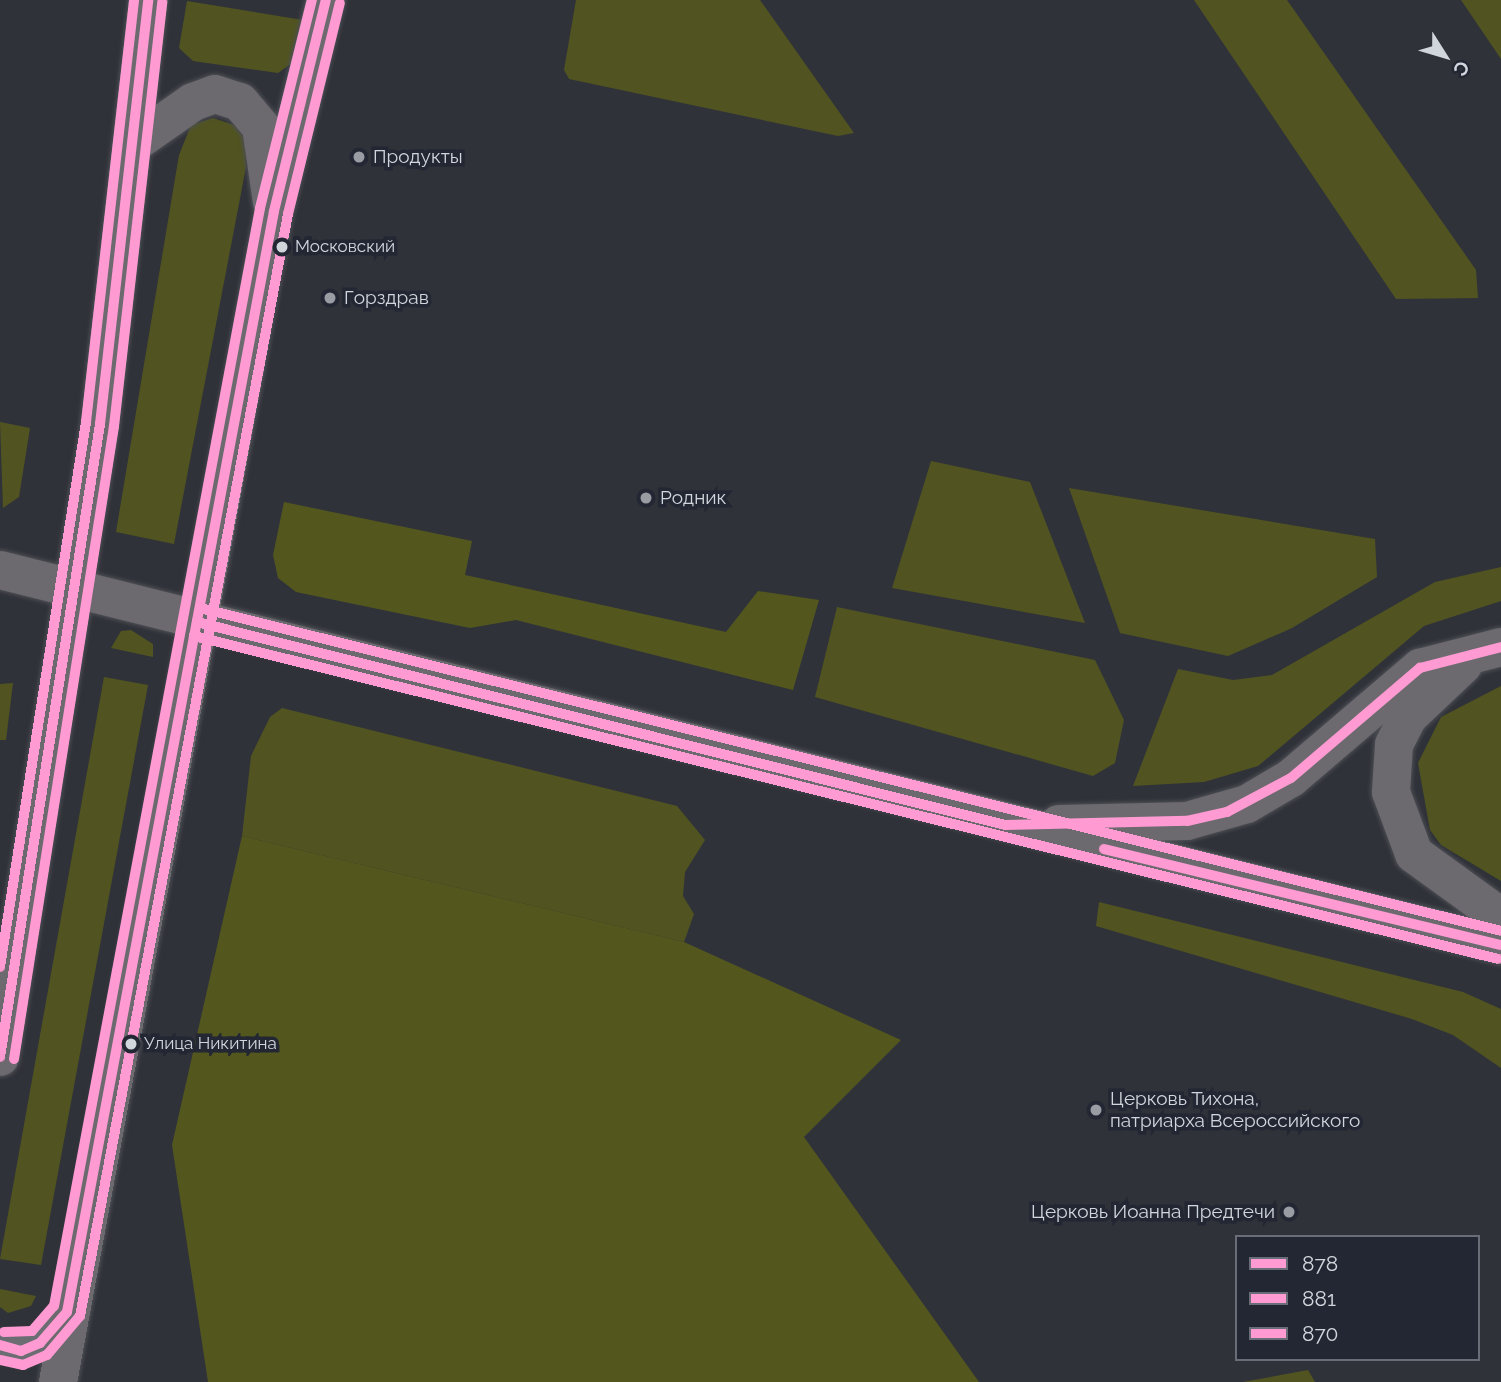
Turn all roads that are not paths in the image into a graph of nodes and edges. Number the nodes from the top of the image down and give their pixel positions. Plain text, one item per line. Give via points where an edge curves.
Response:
1 (148, 0) edge
2 (326, 0) edge
3 (133, 144) junction
4 (274, 211) junction
5 (0, 570) edge
6 (73, 592) junction
7 (197, 622) junction
8 (1491, 648) edge
9 (1005, 825) junction
10 (1501, 918) edge
11 (1501, 945) edge
12 (0, 1057) edge
13 (67, 1312) junction
14 (0, 1345) edge
15 (58, 1382) edge

1 - 3 street
2 - 4 street
3 - 4 street via 193,102 215,94 240,102 261,127
3 - 6 street
4 - 7 street
5 - 6 street
6 - 7 street
6 - 12 street
7 - 9 street
7 - 13 street
8 - 9 street via 1420,668 1291,778 1227,812 1187,821
8 - 10 street via 1408,717 1394,745 1391,792 1414,854
9 - 11 street
13 - 14 street via 40,1343 21,1351
13 - 15 street

